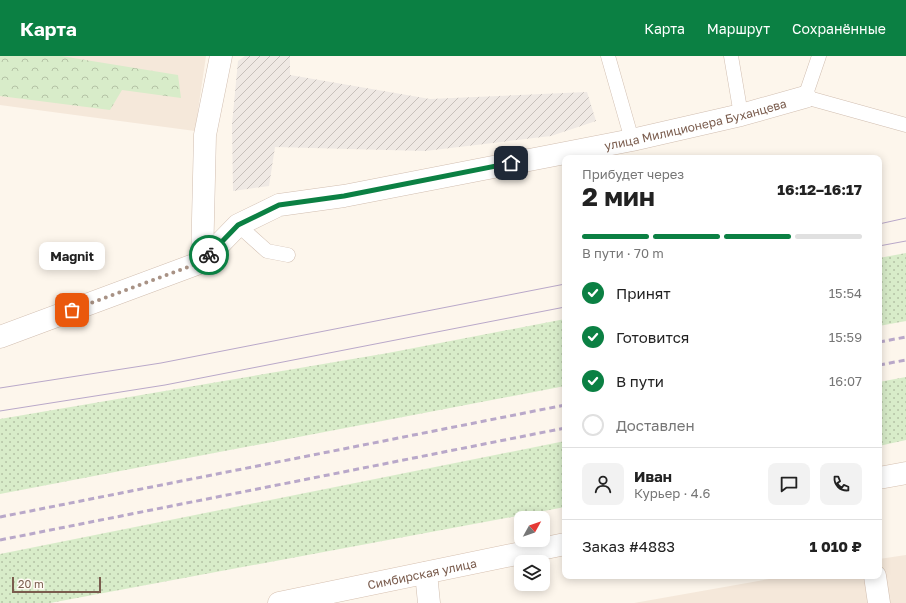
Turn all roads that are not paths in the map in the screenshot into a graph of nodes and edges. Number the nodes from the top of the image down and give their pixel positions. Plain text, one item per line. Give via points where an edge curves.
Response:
1 (221, 56) edge
2 (608, 56) edge
3 (731, 56) edge
4 (819, 56) edge
5 (805, 97) junction
6 (741, 115) junction
7 (906, 125) edge
8 (632, 140) junction
9 (238, 225) junction
10 (288, 255) dead end
11 (202, 262) junction
12 (0, 337) edge
13 (906, 473) edge
14 (882, 477) edge
15 (562, 545) edge
16 (426, 573) junction
17 (875, 579) edge
18 (279, 603) edge
19 (429, 603) edge
20 (879, 603) edge

1 - 11 street via 205,135
2 - 8 lane
3 - 6 lane
4 - 5 lane
5 - 6 street, улица Милиционера Буханцева
5 - 7 lane
6 - 8 street, улица Милиционера Буханцева
8 - 9 street, улица Милиционера Буханцева via 344,196 279,205
9 - 10 lane via 267,251
9 - 11 street, улица Милиционера Буханцева
11 - 12 street, улица Милиционера Буханцева
13 - 14 street
15 - 16 street, Симбирская улица
16 - 18 street, Симбирская улица
16 - 19 street
17 - 20 street

